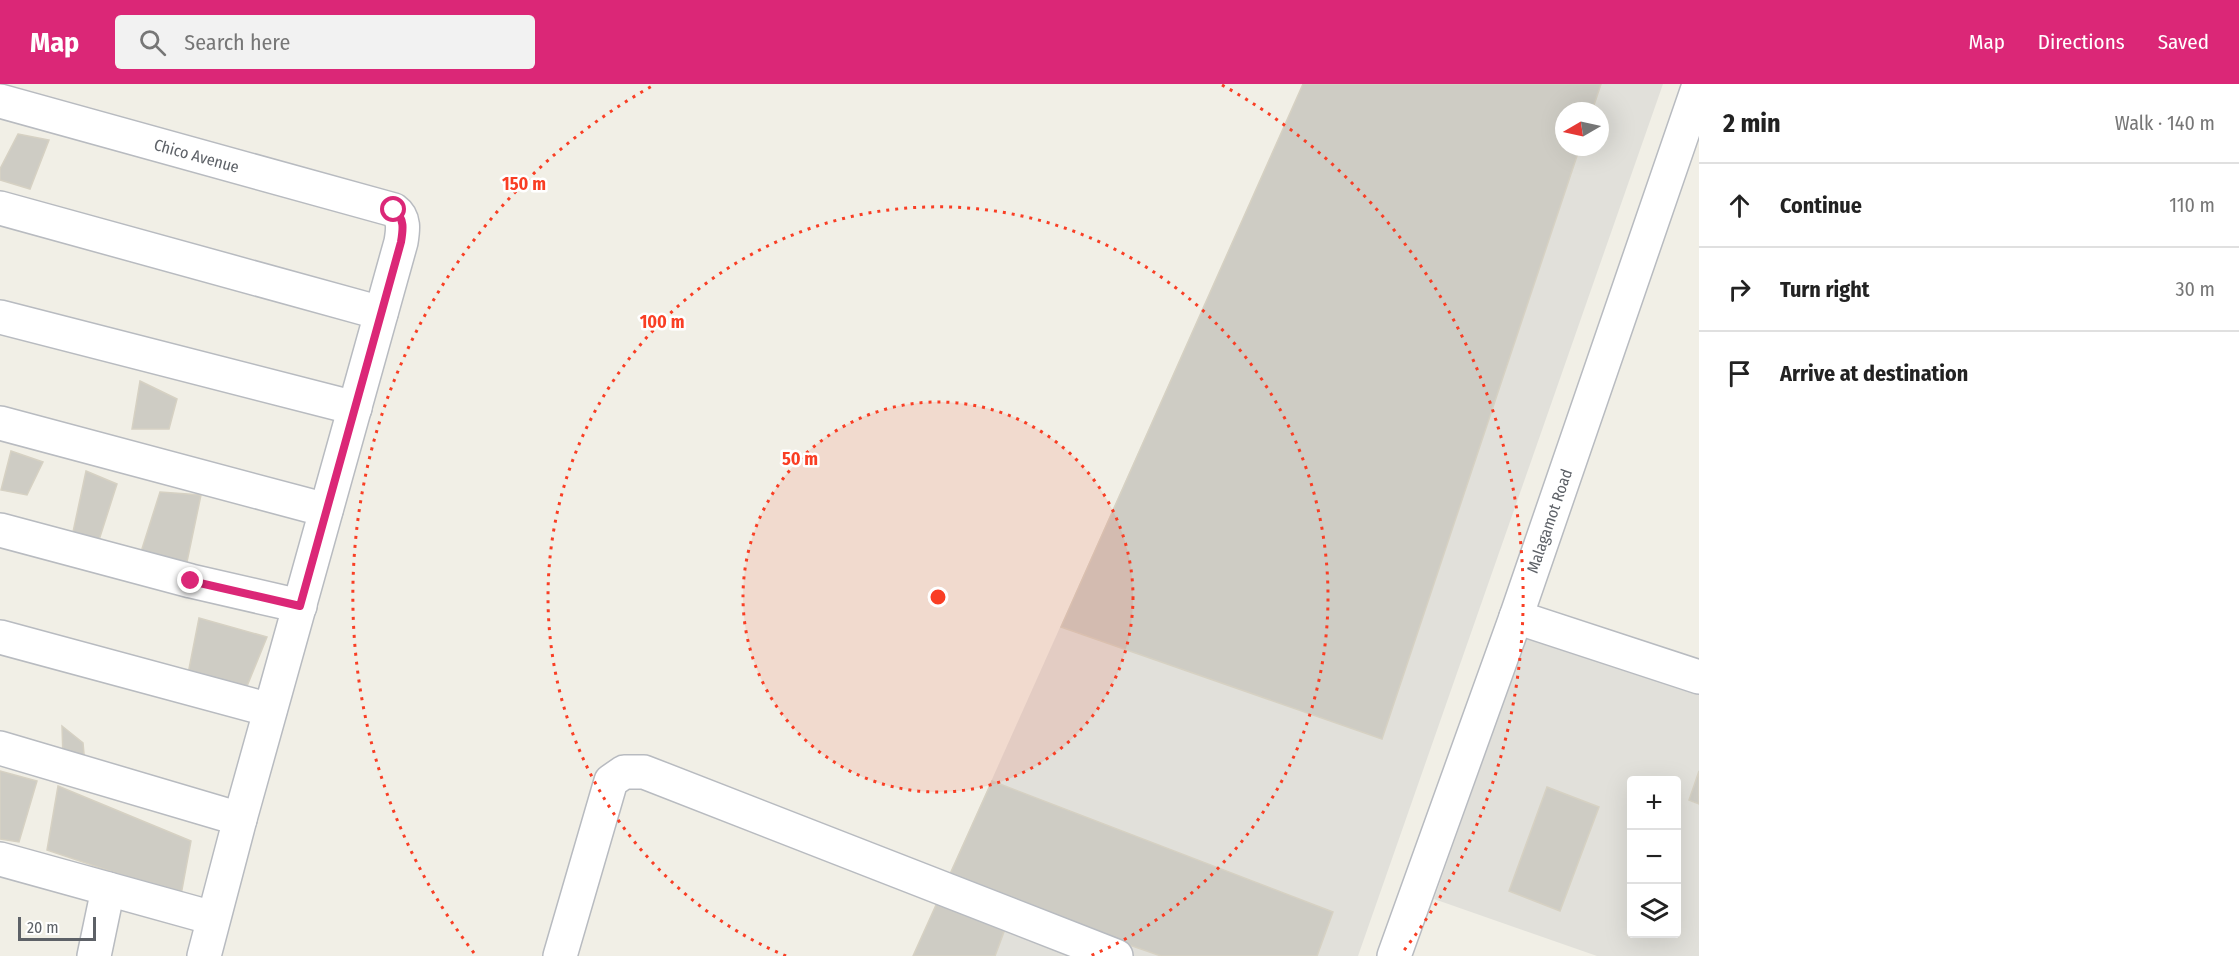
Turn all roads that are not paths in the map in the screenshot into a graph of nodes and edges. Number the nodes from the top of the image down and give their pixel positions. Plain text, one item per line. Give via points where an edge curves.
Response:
1 (1699, 85) edge
2 (0, 101) edge
3 (0, 208) edge
4 (381, 313) junction
5 (0, 317) edge
6 (355, 408) junction
7 (0, 423) edge
8 (326, 510) junction
9 (0, 530) edge
10 (300, 606) junction
11 (1516, 617) junction
12 (0, 637) edge
13 (1699, 677) edge
14 (270, 710) junction
15 (0, 748) edge
16 (240, 819) junction
17 (0, 859) edge
18 (108, 889) junction
19 (213, 918) junction
20 (94, 956) edge
21 (204, 956) edge
22 (560, 956) edge
23 (1116, 956) edge
24 (1394, 956) edge

1 - 11 street, Malagamot Road
2 - 4 street, Chico Avenue via 394,210 403,229
3 - 4 street
4 - 6 street
5 - 6 street
6 - 8 street
7 - 8 street
8 - 10 street
9 - 10 street
10 - 14 street
11 - 13 street
11 - 24 street, Malagamot Road
12 - 14 street
14 - 16 street
15 - 16 street
16 - 19 street
17 - 18 street
18 - 19 street
18 - 20 street
19 - 21 street
22 - 23 street via 610,781 624,772 644,772

